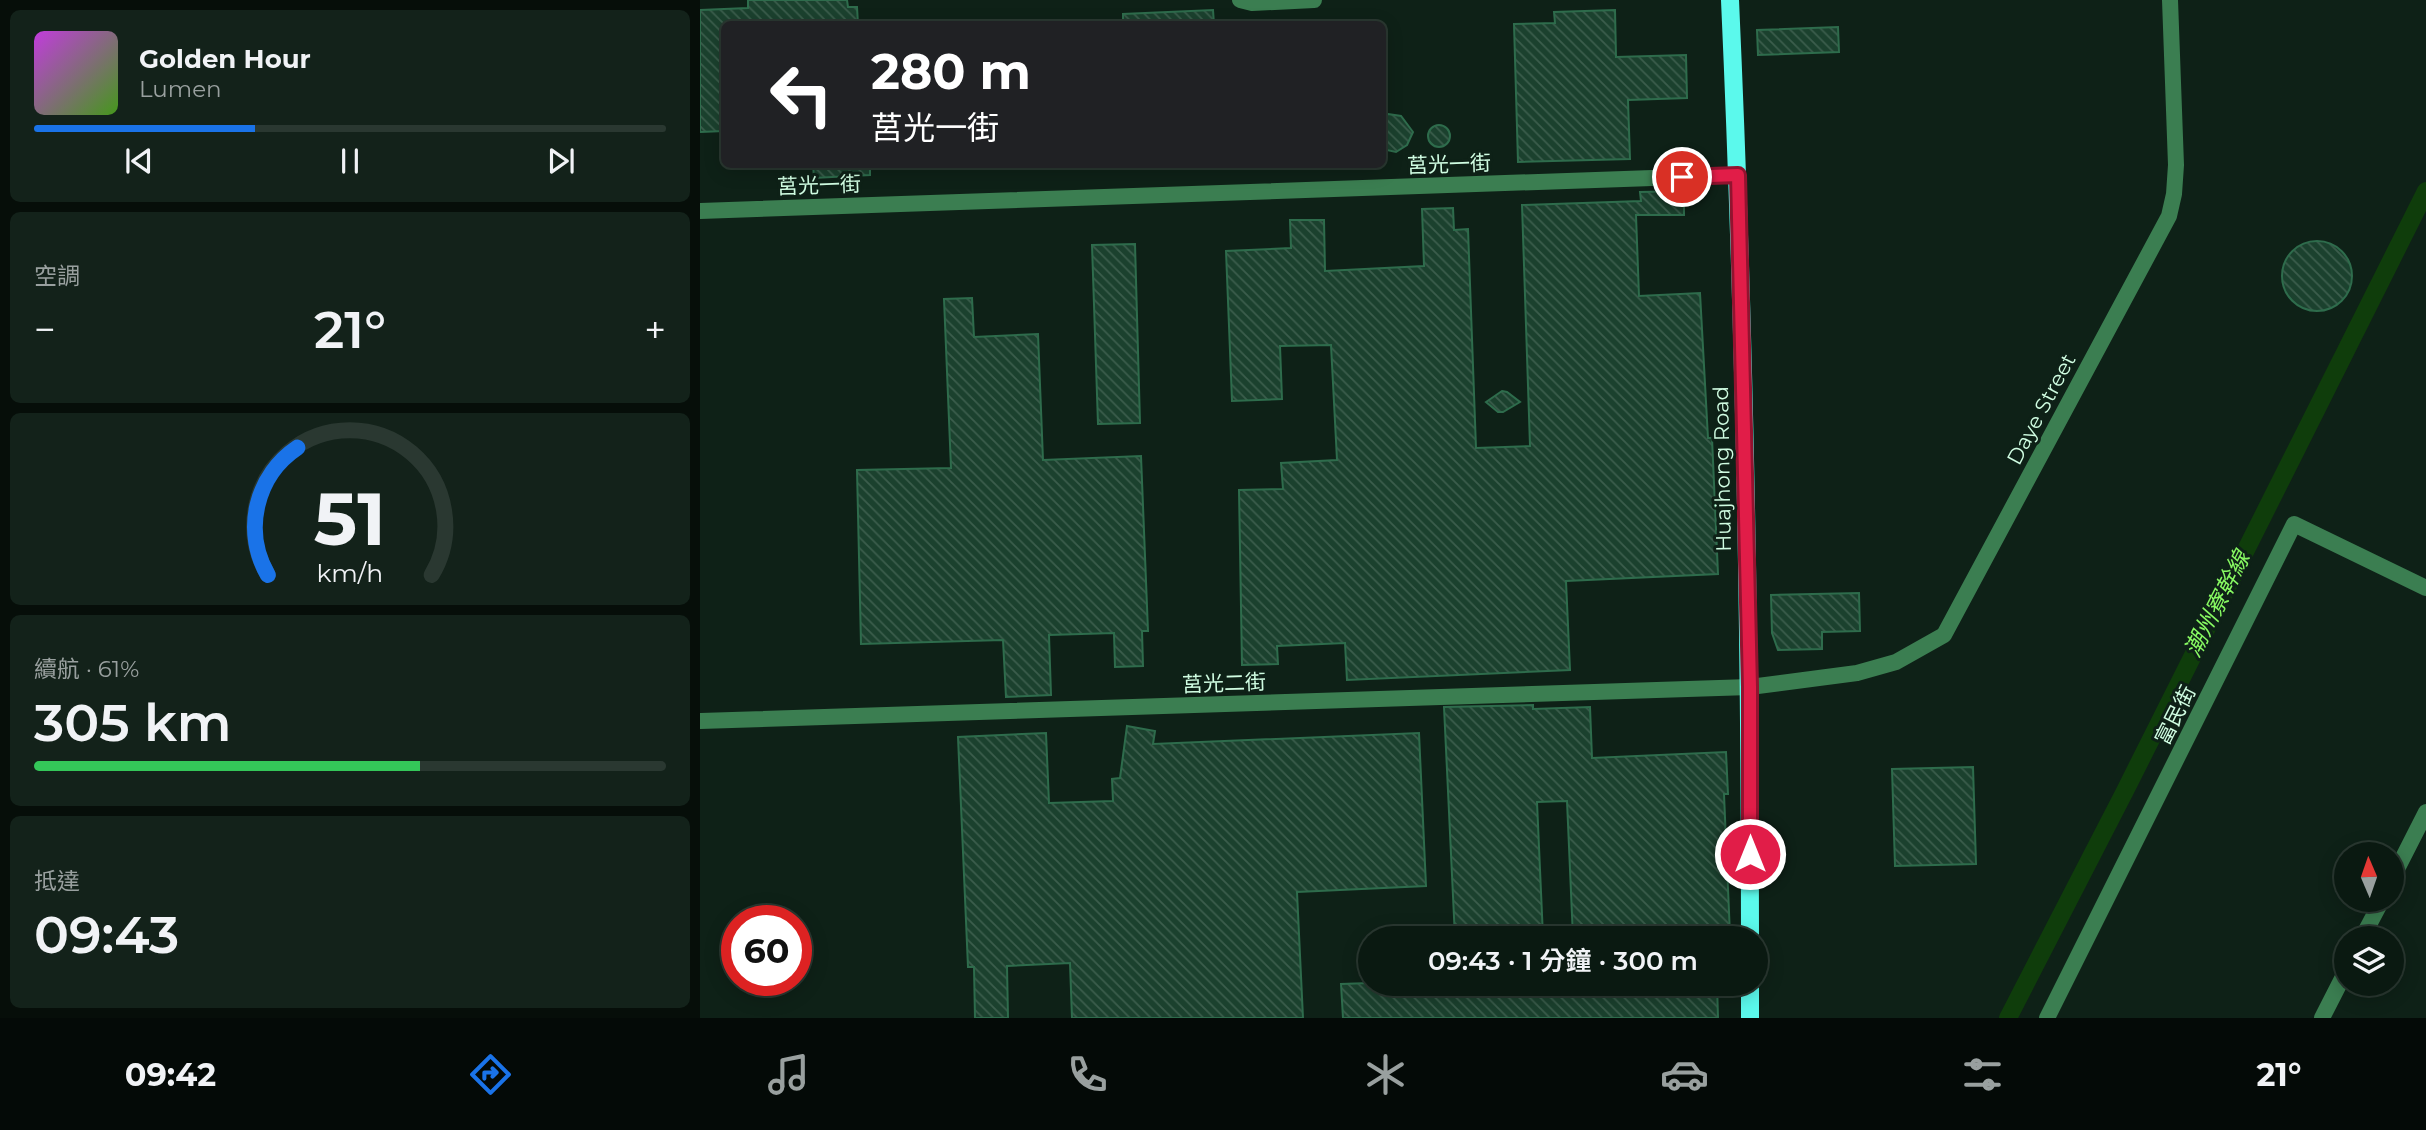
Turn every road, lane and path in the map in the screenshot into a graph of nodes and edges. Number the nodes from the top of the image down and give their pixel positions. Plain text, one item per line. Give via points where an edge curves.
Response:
1 (1240, 0) edge
2 (1314, 0) edge
3 (1730, 0) edge
4 (2170, 0) edge
5 (1738, 175) junction
6 (700, 211) edge
7 (2426, 588) edge
8 (1750, 687) junction
9 (700, 721) edge
10 (2426, 812) edge
11 (2404, 855) edge
12 (1750, 926) edge
13 (2334, 994) edge
14 (1750, 996) edge
15 (1751, 1018) edge
16 (2047, 1018) edge
17 (2322, 1018) edge

1 - 2 street
3 - 5 main road, Huajhong Road
4 - 8 street, Daye Street via 2176,165 2169,216 1944,635 1896,662 1857,673
5 - 6 street, 莒光一街
5 - 8 main road, Huajhong Road
7 - 16 street, 富民街 via 2294,524
8 - 9 street, 莒光二街
8 - 12 main road, Huajhong Road
10 - 11 street
13 - 17 street
14 - 15 main road

